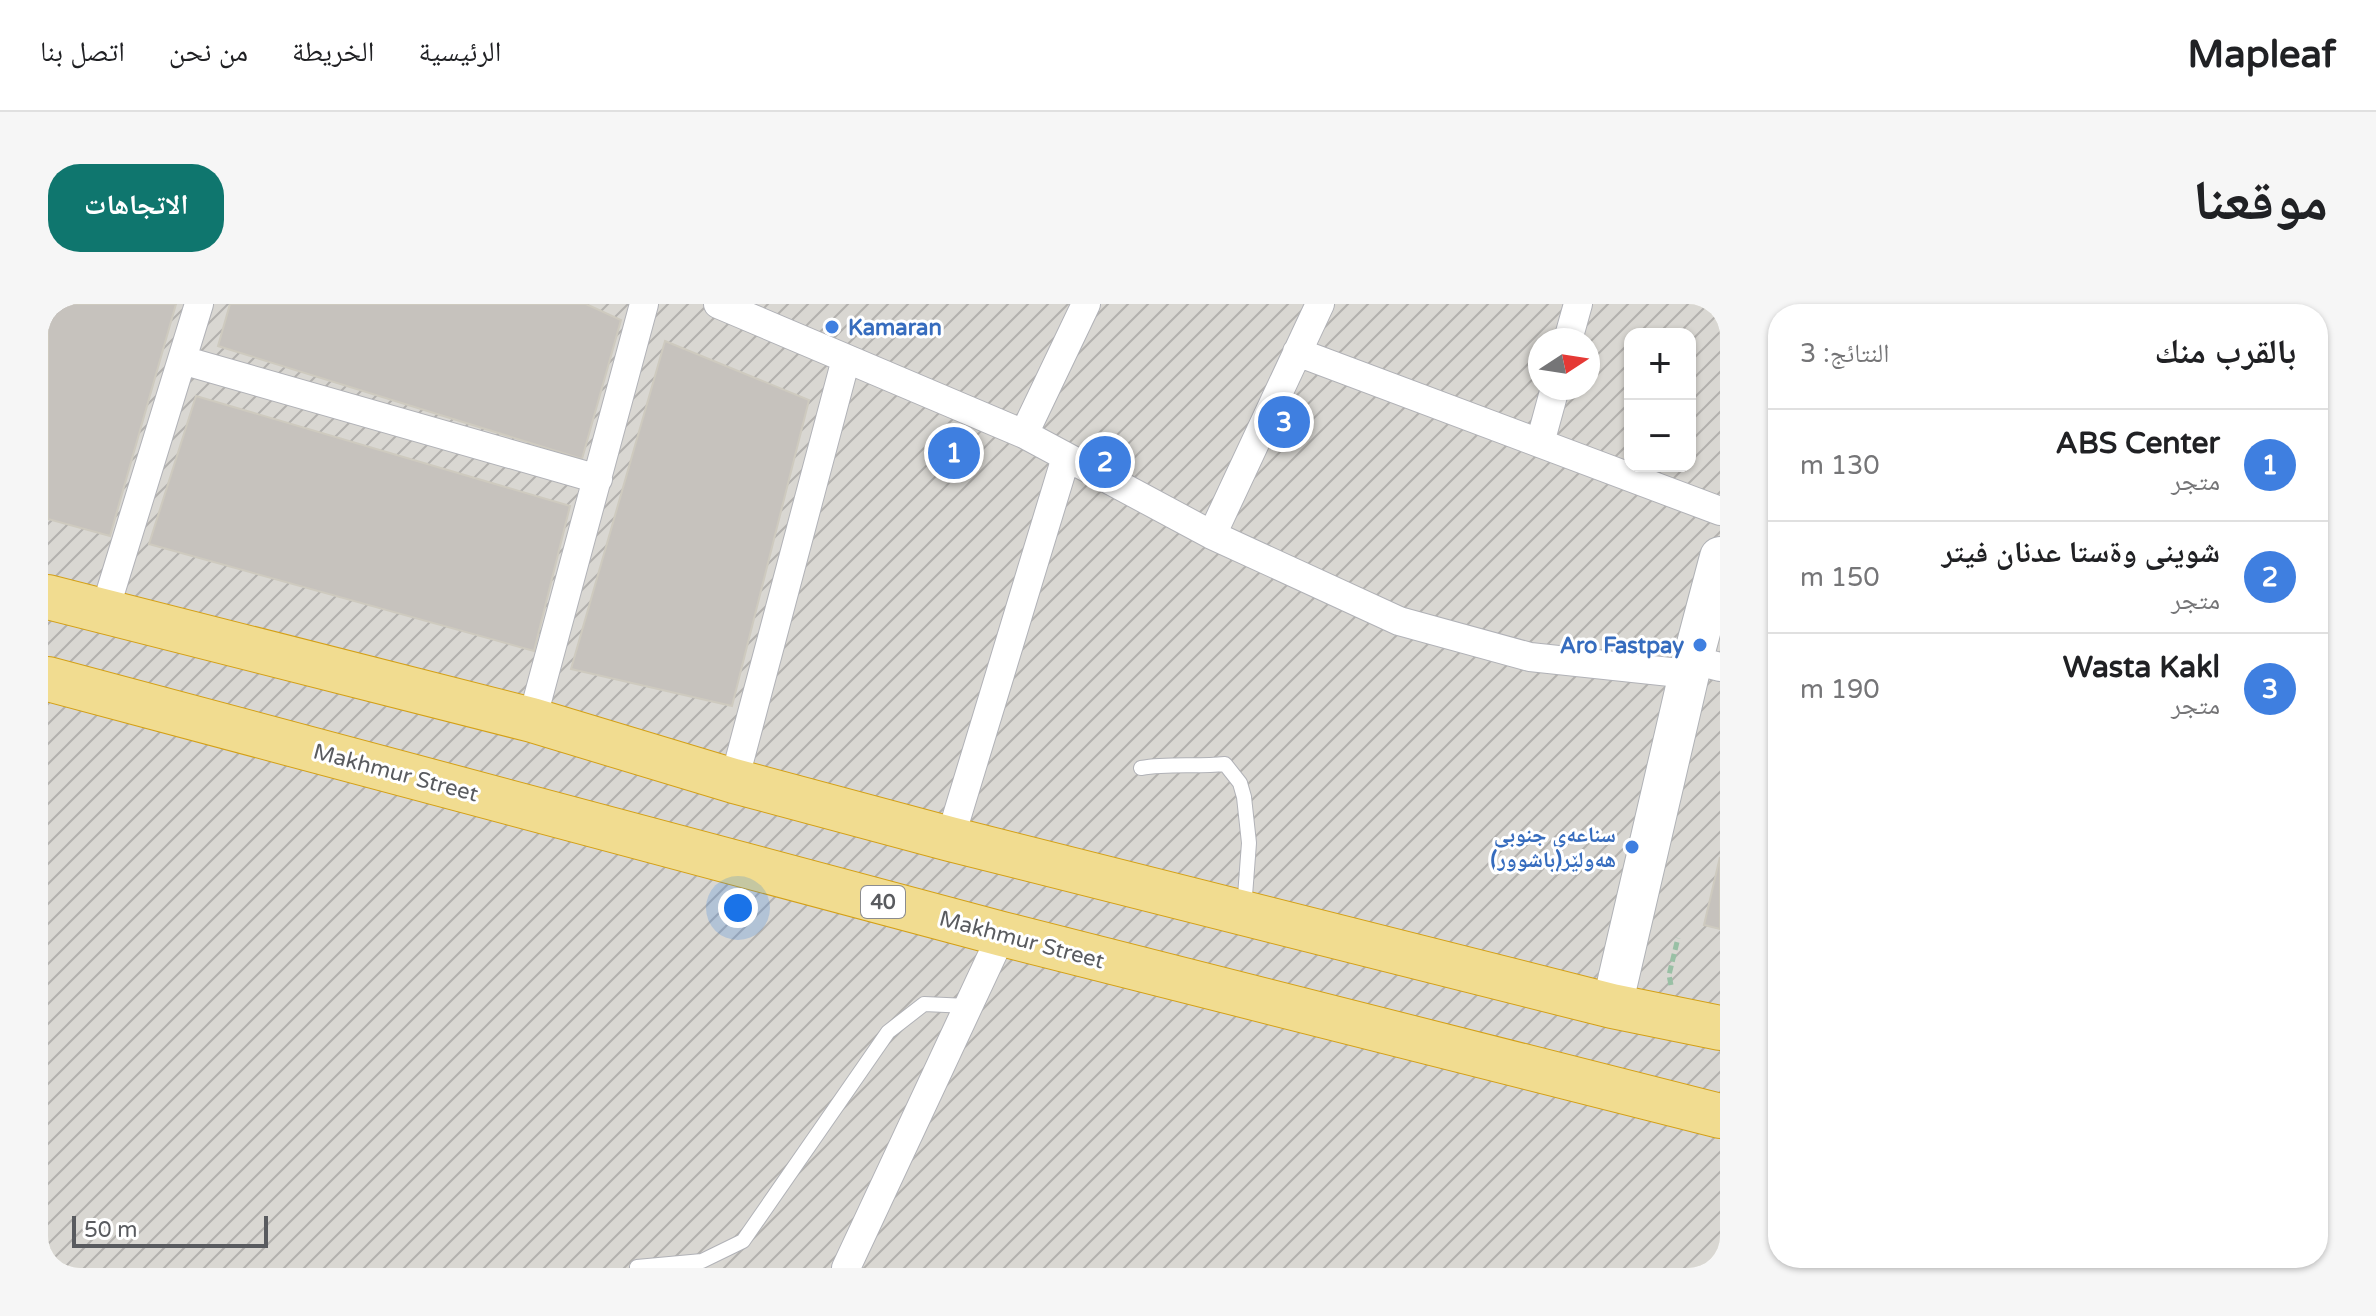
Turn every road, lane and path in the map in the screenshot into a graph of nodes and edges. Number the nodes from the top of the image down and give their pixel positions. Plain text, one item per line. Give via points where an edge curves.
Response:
1 (199, 304) edge
2 (644, 304) edge
3 (718, 304) edge
4 (1086, 304) edge
5 (1320, 304) edge
6 (1578, 304) edge
7 (1571, 328) edge
8 (1297, 352) junction
9 (846, 359) junction
10 (182, 360) junction
11 (1552, 400) edge
12 (1024, 434) junction
13 (1540, 443) junction
14 (1066, 457) junction
15 (598, 479) junction
16 (1720, 511) edge
17 (1212, 535) junction
18 (1720, 557) edge
19 (48, 597) edge
20 (104, 613) junction
21 (1701, 667) edge
22 (48, 679) edge
23 (532, 720) junction
24 (1141, 768) dead end
25 (734, 781) junction
26 (950, 839) junction
27 (1244, 913) junction
28 (1002, 934) junction
29 (1678, 938) dead end
30 (1679, 992) dead end
31 (968, 1006) junction
32 (1612, 1006) junction
33 (1720, 1028) edge
34 (1720, 1116) edge
35 (637, 1267) edge
36 (846, 1268) edge

1 - 10 street
2 - 15 street
3 - 9 street
4 - 12 street
5 - 8 street
6 - 7 street
8 - 13 street
8 - 17 street
9 - 12 street
9 - 25 street
10 - 15 street
10 - 20 street
11 - 13 street
12 - 14 street
13 - 16 street
14 - 17 street
14 - 26 street
15 - 23 street
17 - 21 street via 1399,621 1474,643 1530,657
18 - 21 street
19 - 20 highway
20 - 23 highway
21 - 32 street
22 - 28 highway, Makhmur Street / 40
23 - 25 highway
24 - 27 lane via 1225,764 1240,783 1249,843
25 - 26 highway
26 - 27 highway
27 - 32 highway
28 - 31 street
28 - 34 highway, Makhmur Street / 40
29 - 30 path via 1669,975 1673,990
31 - 35 lane via 924,1004 888,1032 743,1241 702,1261
31 - 36 street
32 - 33 highway

